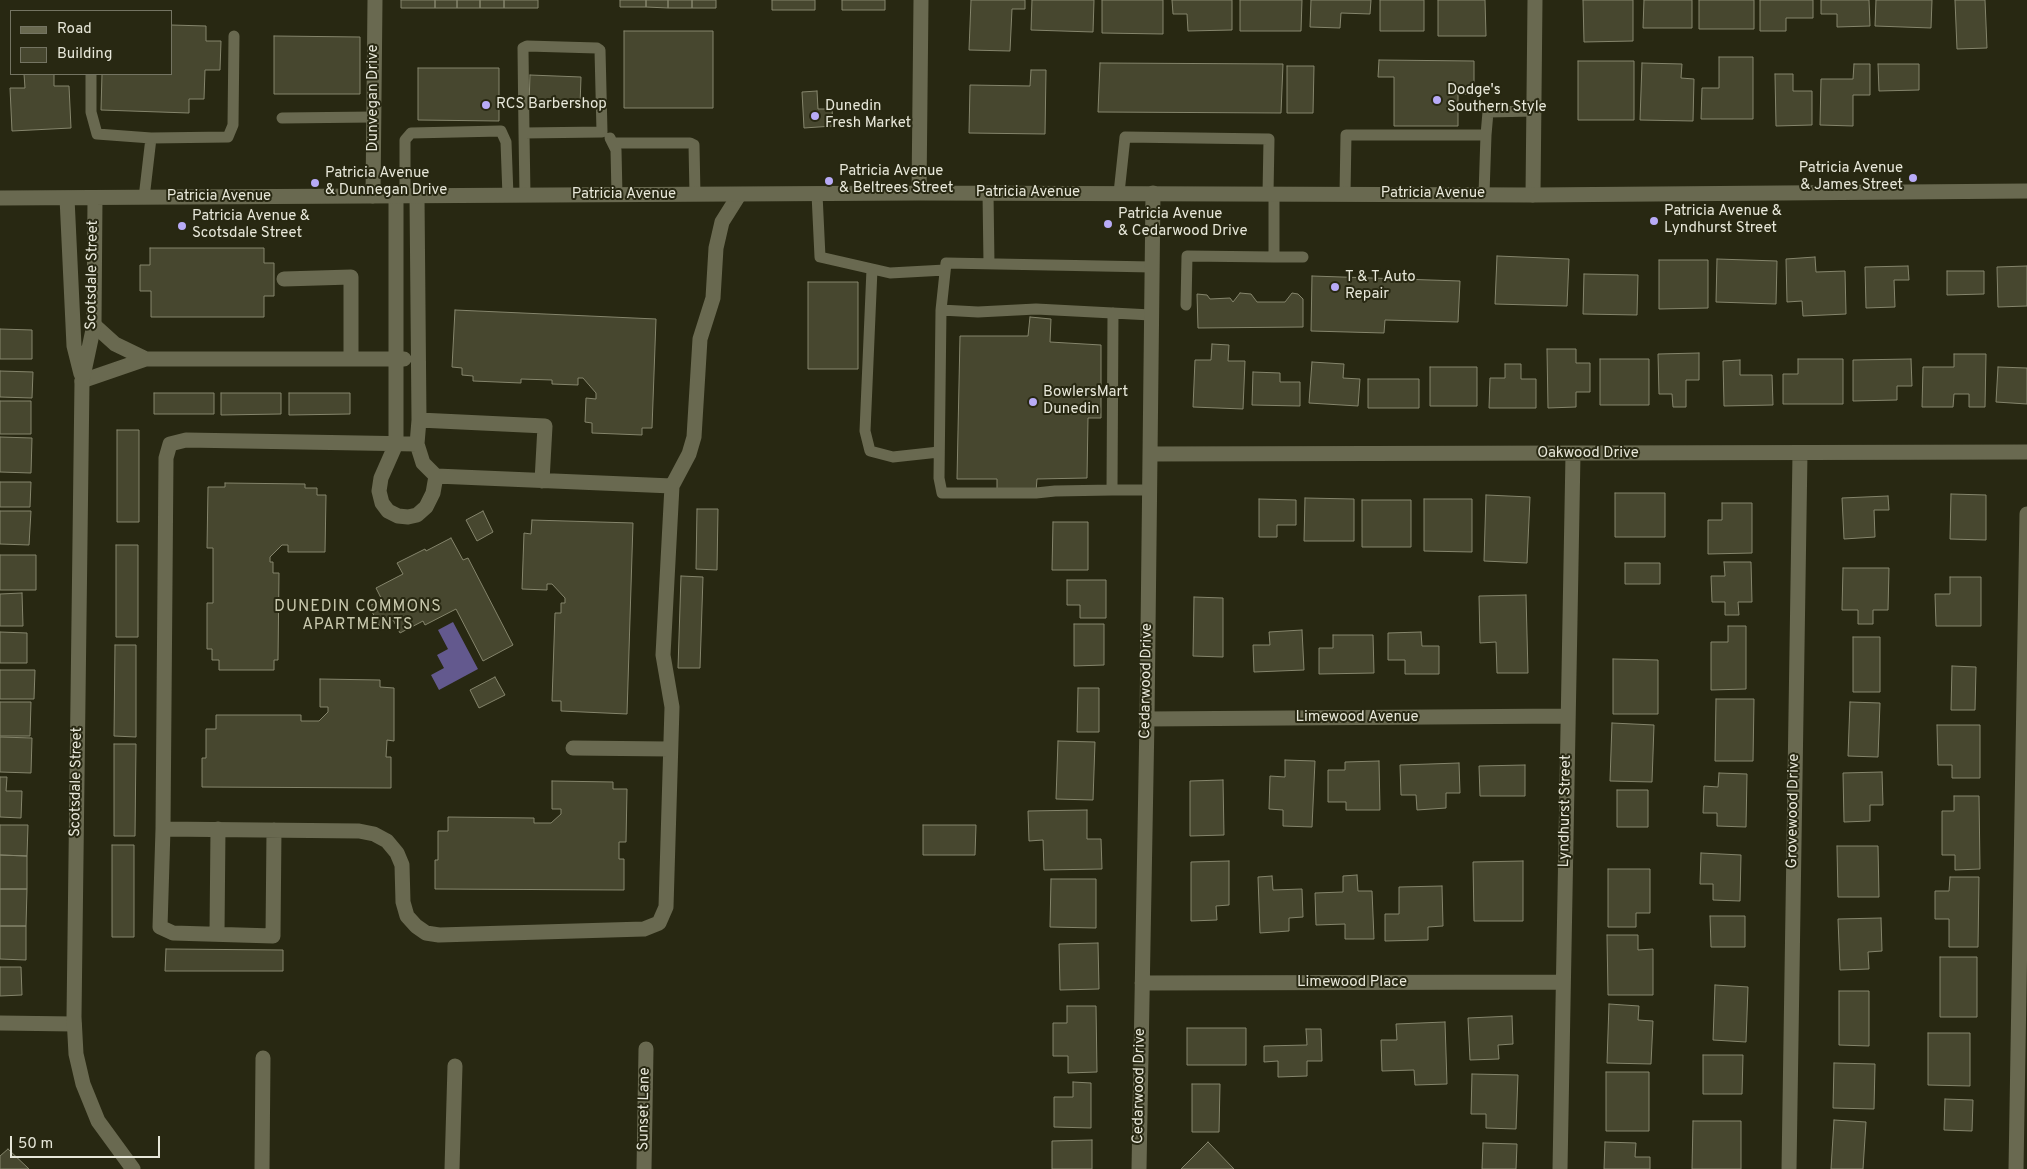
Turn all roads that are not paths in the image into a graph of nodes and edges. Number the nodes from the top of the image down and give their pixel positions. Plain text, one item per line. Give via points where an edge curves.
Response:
1 (375, 0) edge
2 (921, 0) edge
3 (1535, 0) edge
4 (234, 36) dead end
5 (91, 75) edge
6 (1534, 111) junction
7 (374, 117) junction
8 (282, 118) dead end
9 (602, 132) junction
10 (524, 133) junction
11 (1486, 135) junction
12 (151, 138) junction
13 (614, 144) junction
14 (2027, 191) edge
15 (817, 194) junction
16 (919, 194) junction
17 (988, 194) junction
18 (1119, 194) junction
19 (1153, 194) junction
20 (1271, 194) junction
21 (1345, 194) junction
22 (1484, 194) junction
23 (524, 195) junction
24 (617, 195) junction
25 (695, 195) junction
26 (739, 195) junction
27 (1533, 195) junction
28 (373, 196) junction
29 (406, 196) junction
30 (508, 196) junction
31 (0, 198) edge
32 (67, 198) junction
33 (94, 198) junction
34 (144, 198) junction
35 (1274, 257) junction
36 (1303, 257) dead end
37 (989, 264) junction
38 (1152, 267) junction
39 (872, 269) junction
40 (945, 270) junction
41 (284, 278) dead end
42 (1186, 305) dead end
43 (941, 310) junction
44 (1113, 313) junction
45 (1152, 315) junction
46 (94, 325) junction
47 (146, 359) junction
48 (351, 360) junction
49 (396, 360) junction
50 (418, 360) junction
51 (82, 381) junction
52 (419, 420) junction
53 (396, 444) junction
54 (417, 444) junction
55 (939, 452) junction
56 (2027, 452) edge
57 (1800, 453) junction
58 (1150, 454) junction
59 (1572, 454) junction
60 (436, 476) junction
61 (542, 481) junction
62 (672, 486) junction
63 (1112, 490) junction
64 (1150, 490) junction
65 (2027, 514) edge
66 (1568, 716) junction
67 (1147, 719) junction
68 (573, 748) dead end
69 (669, 749) junction
70 (162, 829) junction
71 (218, 829) junction
72 (274, 830) junction
73 (217, 934) junction
74 (1563, 982) junction
75 (1142, 983) junction
76 (0, 1023) edge
77 (74, 1024) junction
78 (646, 1049) dead end
79 (263, 1058) dead end
80 (455, 1066) dead end
81 (133, 1169) edge
82 (262, 1169) edge
83 (452, 1169) edge
84 (644, 1169) edge
85 (1139, 1169) edge
86 (1560, 1169) edge
87 (1789, 1169) edge
88 (2016, 1169) edge

1 - 7 street, Dunvegan Drive
2 - 16 street
3 - 6 street
4 - 12 lane via 233,125 228,137
5 - 12 lane via 91,112 97,134
6 - 11 lane via 1488,112
6 - 27 street
7 - 8 lane
7 - 28 street, Dunvegan Drive
9 - 10 lane
9 - 10 lane via 600,50 526,46 523,48
9 - 13 lane
10 - 23 lane
11 - 21 lane via 1346,135
11 - 22 lane
12 - 34 lane
13 - 24 lane
13 - 25 lane via 694,145
14 - 27 street, Patricia Avenue
15 - 16 street, Patricia Avenue
15 - 26 street, Patricia Avenue
15 - 39 lane via 820,257
16 - 17 street, Patricia Avenue
17 - 18 street, Patricia Avenue
17 - 37 lane
18 - 19 street, Patricia Avenue
18 - 20 lane via 1125,137 1269,139
19 - 20 street, Patricia Avenue
19 - 38 street, Cedarwood Drive
20 - 21 street, Patricia Avenue
20 - 35 lane
21 - 22 street, Patricia Avenue
22 - 27 street, Patricia Avenue
23 - 24 street, Patricia Avenue
23 - 30 street, Patricia Avenue
24 - 25 street, Patricia Avenue
25 - 26 street, Patricia Avenue
26 - 62 street via 722,222 716,248 712,298 700,339 694,436 689,454
28 - 29 street, Patricia Avenue
28 - 34 street, Patricia Avenue
29 - 30 street, Patricia Avenue
29 - 30 lane via 405,140 411,133 501,131 506,142
29 - 49 street
29 - 50 street
31 - 32 street, Patricia Avenue
32 - 33 street, Patricia Avenue
32 - 51 street, Scotsdale Street via 74,346
33 - 34 street, Patricia Avenue
33 - 46 street, Scotsdale Street
35 - 36 lane
35 - 42 lane via 1187,256
37 - 38 lane
37 - 40 lane via 946,263
38 - 45 street, Cedarwood Drive
39 - 40 lane via 890,273
39 - 55 lane via 865,431 870,451 893,457
40 - 43 lane
41 - 48 street via 351,277
43 - 44 lane via 1036,309
43 - 55 lane
44 - 45 lane
44 - 63 lane
45 - 58 street, Cedarwood Drive
46 - 47 street via 115,344
46 - 51 street, Scotsdale Street
47 - 48 street
47 - 51 street
48 - 49 street
49 - 50 street
49 - 53 street
50 - 52 street
51 - 77 street, Scotsdale Street
52 - 54 street
52 - 61 street via 545,426
53 - 54 street
53 - 60 street via 381,478 379,491 388,511 398,516 418,515 430,500
53 - 70 street via 186,440 170,444 166,458
54 - 60 street via 423,463
55 - 63 lane via 942,493
56 - 57 street, Oakwood Drive
57 - 59 street, Oakwood Drive
57 - 87 street, Grovewood Drive
58 - 59 street, Oakwood Drive
58 - 64 street, Cedarwood Drive
59 - 66 street, Lyndhurst Street
60 - 61 street
61 - 62 street
62 - 69 street via 663,656 672,707
63 - 64 lane
64 - 67 street, Cedarwood Drive
65 - 88 street
66 - 67 street, Limewood Avenue
66 - 74 street, Lyndhurst Street
67 - 75 street, Cedarwood Drive
68 - 69 street
69 - 72 street via 666,907 660,923 644,929 426,933 407,916 403,902 402,865 387,841 359,831
70 - 71 street
70 - 73 street via 160,927 173,933
71 - 72 street
71 - 73 street
72 - 73 street via 273,936
74 - 75 street, Limewood Place
74 - 86 street, Lyndhurst Street
75 - 85 street, Cedarwood Drive
76 - 77 street
77 - 81 street, Scotsdale Street via 83,1084 98,1121
78 - 84 street, Sunset Lane
79 - 82 street
80 - 83 street

